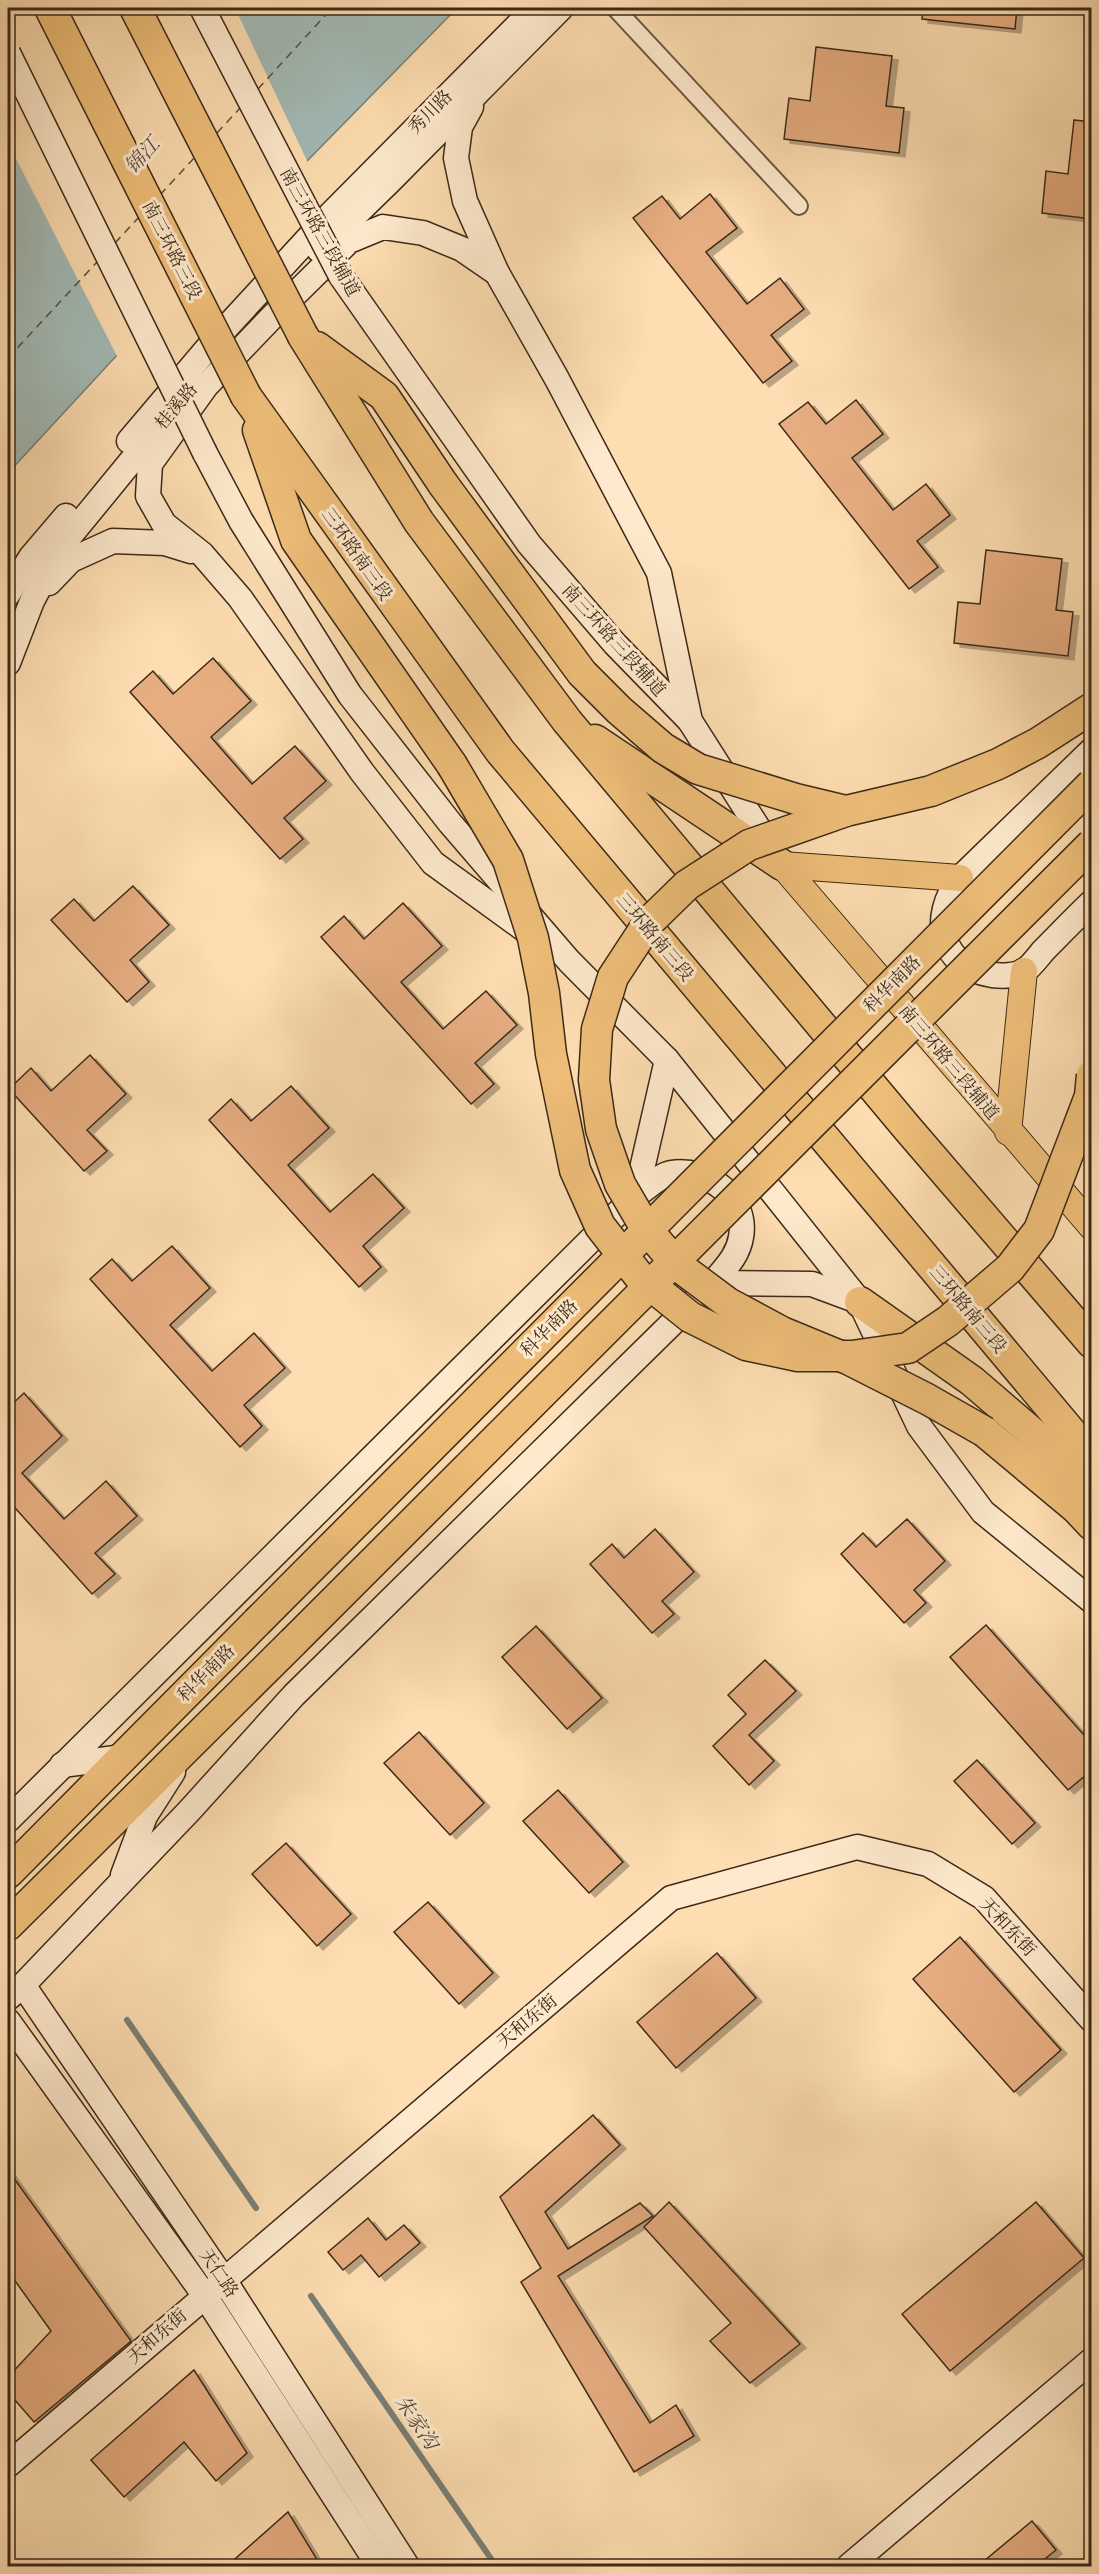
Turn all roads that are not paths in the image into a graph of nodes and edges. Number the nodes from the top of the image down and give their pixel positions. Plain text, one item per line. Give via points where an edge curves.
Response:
1 (50, 8) edge
2 (135, 8) edge
3 (202, 8) edge
4 (535, 8) edge
5 (561, 8) edge
6 (615, 8) edge
7 (8, 53) edge
8 (481, 88) junction
9 (389, 182) joint
10 (799, 206) dead end
11 (327, 218) joint
12 (496, 273) junction
13 (303, 336) junction
14 (246, 396) junction
15 (202, 554) junction
16 (8, 594) edge
17 (32, 601) junction
18 (8, 663) edge
19 (1092, 708) edge
20 (567, 721) junction
21 (690, 721) junction
22 (1092, 750) edge
23 (1092, 784) edge
24 (846, 811) junction
25 (1092, 844) edge
26 (782, 866) junction
27 (960, 878) junction
28 (1092, 902) edge
29 (569, 961) junction
30 (1024, 971) junction
31 (667, 1060) junction
32 (1091, 1094) edge
33 (1008, 1132) junction
34 (636, 1195) junction
35 (1092, 1227) edge
36 (713, 1283) junction
37 (860, 1302) junction
38 (1092, 1343) edge
39 (1092, 1457) edge
40 (1092, 1484) edge
41 (1092, 1525) edge
42 (1092, 1601) edge
43 (196, 1738) junction
44 (123, 1756) junction
45 (62, 1766) junction
46 (8, 1820) edge
47 (8, 1873) edge
48 (120, 1883) junction
49 (8, 1925) edge
50 (15, 1991) edge
51 (1092, 2020) edge
52 (8, 2021) edge
53 (224, 2280) junction
54 (205, 2296) junction
55 (1092, 2360) edge
56 (8, 2465) edge
57 (380, 2566) edge
58 (407, 2566) edge
59 (849, 2566) edge

1 - 14 highway, 南三环路三段, bridge
2 - 13 highway, bridge
3 - 21 main road, 南三环路三段辅道, bridge via 340,276 529,544 615,644
4 - 11 main road, 秀川路
5 - 8 main road, 秀川路
6 - 10 street
7 - 29 main road, bridge via 241,520 350,695 450,824
8 - 9 main road, 秀川路
8 - 12 main road via 460,127 456,158 465,201
9 - 17 main road, 桂溪路 via 246,324 171,412 60,548
11 - 16 main road, 桂溪路 via 120,451 31,557
12 - 15 main road via 462,249 423,233 383,227 348,241 206,386 150,464 148,496 164,524
12 - 21 main road via 659,573
13 - 20 highway via 419,522
13 - 24 highway, bridge via 384,396 582,673 619,710 663,748 698,769
14 - 32 highway, bridge via 296,540 452,765 508,860 533,938 574,1170 600,1226 639,1276 690,1317 746,1345 798,1356 852,1356 908,1348 948,1321 1010,1268 1039,1230
14 - 39 highway, 三环路南三段 via 500,751
15 - 17 main road via 165,543 113,541 71,560
15 - 29 main road via 240,598 362,772 433,863
17 - 18 main road, 桂溪路
19 - 24 highway, bridge via 1038,744 998,764 931,791
20 - 26 highway
20 - 38 highway
21 - 26 main road, 南三环路三段辅道
22 - 27 main road
23 - 44 highway, 科华南路, bridge
24 - 41 highway, bridge via 749,845 687,885 649,922 613,977 597,1029 594,1080 601,1129 620,1184 645,1227 677,1265 728,1303 782,1332 850,1360 985,1432
25 - 43 highway, bridge
26 - 27 main road
26 - 33 main road, 南三环路三段辅道
27 - 30 main road via 948,894 942,915 944,937 956,957 976,972 1001,976
28 - 30 main road
29 - 31 main road
30 - 33 main road
31 - 34 main road
31 - 37 main road
33 - 35 main road, 南三环路三段辅道
34 - 36 main road via 669,1173 697,1174 719,1184 740,1209 742,1236 735,1256
34 - 45 main road
36 - 37 main road via 812,1284
36 - 48 main road via 294,1695
37 - 40 highway via 972,1381
37 - 42 main road via 919,1426 983,1512
43 - 48 main road via 145,1816
43 - 49 highway
44 - 45 main road
44 - 47 highway, 科华南路
45 - 46 main road
48 - 50 main road
50 - 53 main road, 天仁路
51 - 53 main road, 天和东街 via 984,1898 928,1864 857,1847 671,1898
52 - 54 main road, 天仁路
53 - 54 main road, 天和东街
53 - 58 main road, 天仁路
54 - 56 main road, 天和东街
54 - 57 main road, 天仁路
55 - 59 main road

